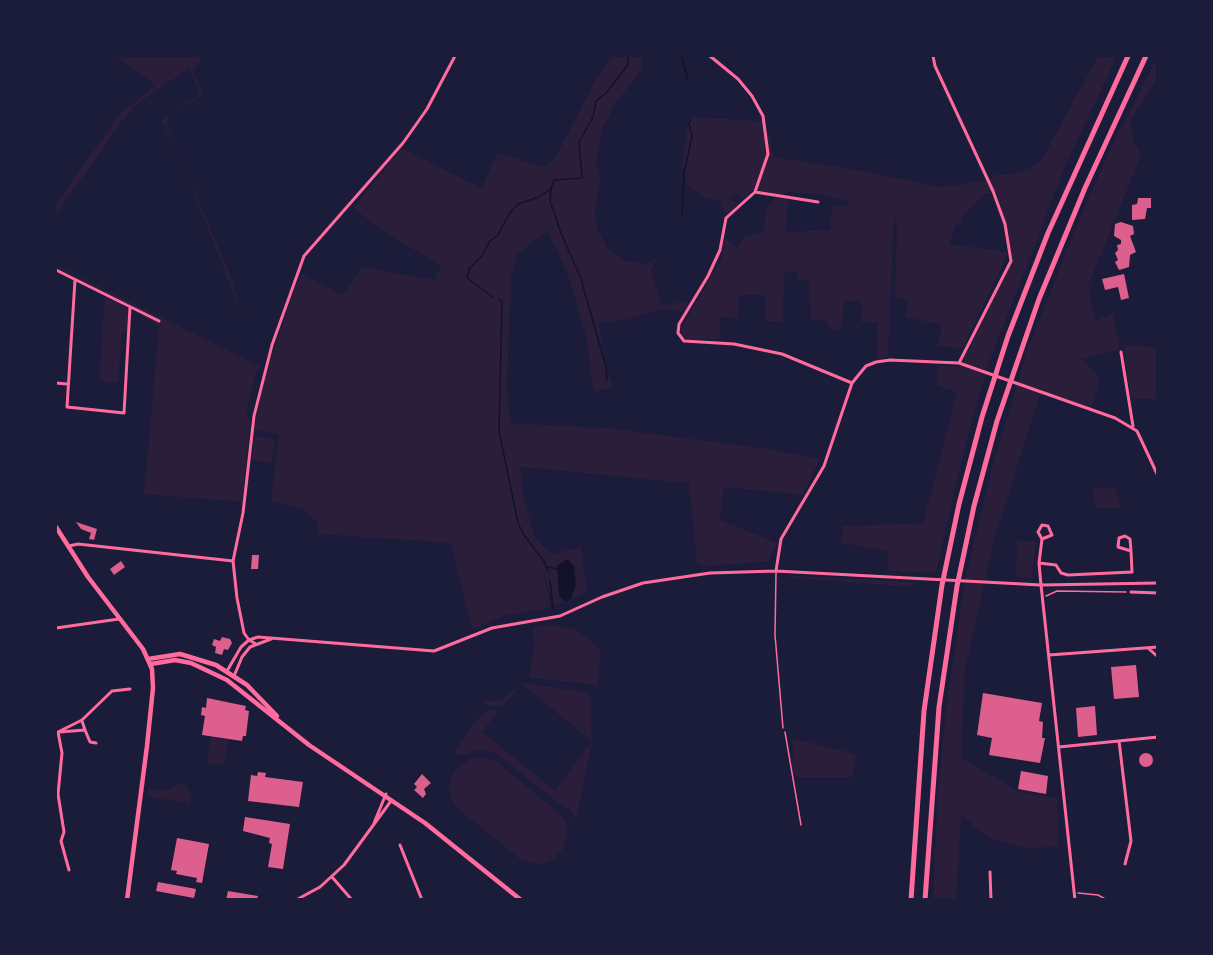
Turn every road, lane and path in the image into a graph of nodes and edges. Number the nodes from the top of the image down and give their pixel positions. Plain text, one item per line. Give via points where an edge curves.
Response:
1 (455, 56) edge
2 (710, 56) edge
3 (933, 56) edge
4 (1128, 56) edge
5 (1146, 56) edge
6 (755, 192) junction
7 (818, 202) dead end
8 (56, 270) edge
9 (75, 280) junction
10 (130, 307) junction
11 (159, 321) dead end
12 (1121, 352) dead end
13 (959, 363) junction
14 (56, 383) edge
15 (852, 383) junction
16 (67, 384) junction
17 (1133, 426) junction
18 (1158, 476) edge
19 (56, 527) edge
20 (1042, 539) junction
21 (68, 547) junction
22 (1131, 551) junction
23 (233, 561) junction
24 (1039, 562) junction
25 (776, 571) junction
26 (1158, 583) edge
27 (1041, 585) junction
28 (1131, 592) joint
29 (1158, 593) edge
30 (1042, 596) junction
31 (119, 619) junction
32 (56, 628) edge
33 (271, 639) junction
34 (249, 640) junction
35 (256, 644) junction
36 (1158, 647) edge
37 (1148, 648) junction
38 (1049, 655) junction
39 (1158, 657) edge
40 (149, 661) junction
41 (227, 671) junction
42 (234, 676) junction
43 (227, 680) junction
44 (130, 689) dead end
45 (278, 718) junction
46 (82, 720) junction
47 (783, 728) dead end
48 (85, 730) junction
49 (785, 732) dead end
50 (57, 733) edge
51 (1158, 737) edge
52 (1119, 741) junction
53 (96, 743) dead end
54 (1059, 747) junction
55 (386, 794) junction
56 (392, 799) junction
57 (374, 823) junction
58 (801, 825) dead end
59 (61, 841) junction
60 (56, 842) edge
61 (400, 845) dead end
62 (1125, 864) dead end
63 (69, 870) dead end
64 (990, 872) dead end
65 (332, 877) junction
66 (1074, 892) junction
67 (127, 900) edge
68 (296, 900) edge
69 (351, 900) edge
70 (422, 900) edge
71 (520, 900) edge
72 (911, 900) edge
73 (925, 900) edge
74 (991, 900) edge
75 (1075, 900) edge
76 (1107, 900) edge

1 - 23 street via 403,143 300,263 258,394
2 - 6 street via 738,79 763,116 768,154
3 - 13 street via 993,191 1005,224 1011,261
4 - 72 highway via 1048,233 1012,325 959,504 942,585 924,711
5 - 73 highway via 1039,299 977,496 957,586 939,707
6 - 7 street
6 - 15 street via 726,218 720,250 679,324 680,339 763,349
8 - 9 street
9 - 10 street
9 - 16 street
10 - 11 street
10 - 16 street via 124,413 67,407
12 - 17 street
13 - 15 street via 890,360 866,366
13 - 17 street
14 - 16 street
15 - 25 street via 824,465 782,539
17 - 18 street
19 - 21 main road
20 - 20 street via 1052,535 1048,526 1042,525 1038,530
20 - 24 street
21 - 23 street via 78,544
21 - 31 main road
22 - 22 street via 1130,539 1119,538 1119,547
22 - 24 street via 1132,572 1068,575 1056,565
23 - 34 street via 244,633
24 - 27 street
25 - 27 street
25 - 33 street via 710,573 643,583 560,616 492,628 434,651
25 - 47 lane via 776,654
26 - 27 street
27 - 30 street
28 - 29 street
28 - 30 path via 1057,591
30 - 38 street
31 - 32 street
31 - 40 main road
33 - 34 street
33 - 35 street
34 - 35 street
34 - 41 street
35 - 42 street via 245,652
36 - 37 street
37 - 38 street
37 - 39 street
38 - 54 street
40 - 41 main road via 166,655 189,655
40 - 43 main road via 191,663
40 - 67 main road via 153,688
41 - 42 main road
41 - 43 main road
42 - 43 main road
42 - 45 main road
43 - 45 main road
44 - 46 street via 112,691
45 - 55 main road via 309,745
46 - 48 street
46 - 50 street
48 - 50 street
48 - 53 street via 90,742
49 - 58 lane
50 - 59 street via 62,753 58,794 64,832
51 - 52 street
52 - 54 street
52 - 62 street via 1131,840
54 - 66 street
55 - 56 main road
55 - 57 street
56 - 57 street
56 - 71 main road
57 - 65 street via 356,852
59 - 60 street
59 - 63 street
61 - 70 street
64 - 74 street
65 - 68 street
65 - 69 street
66 - 75 street
66 - 76 path

